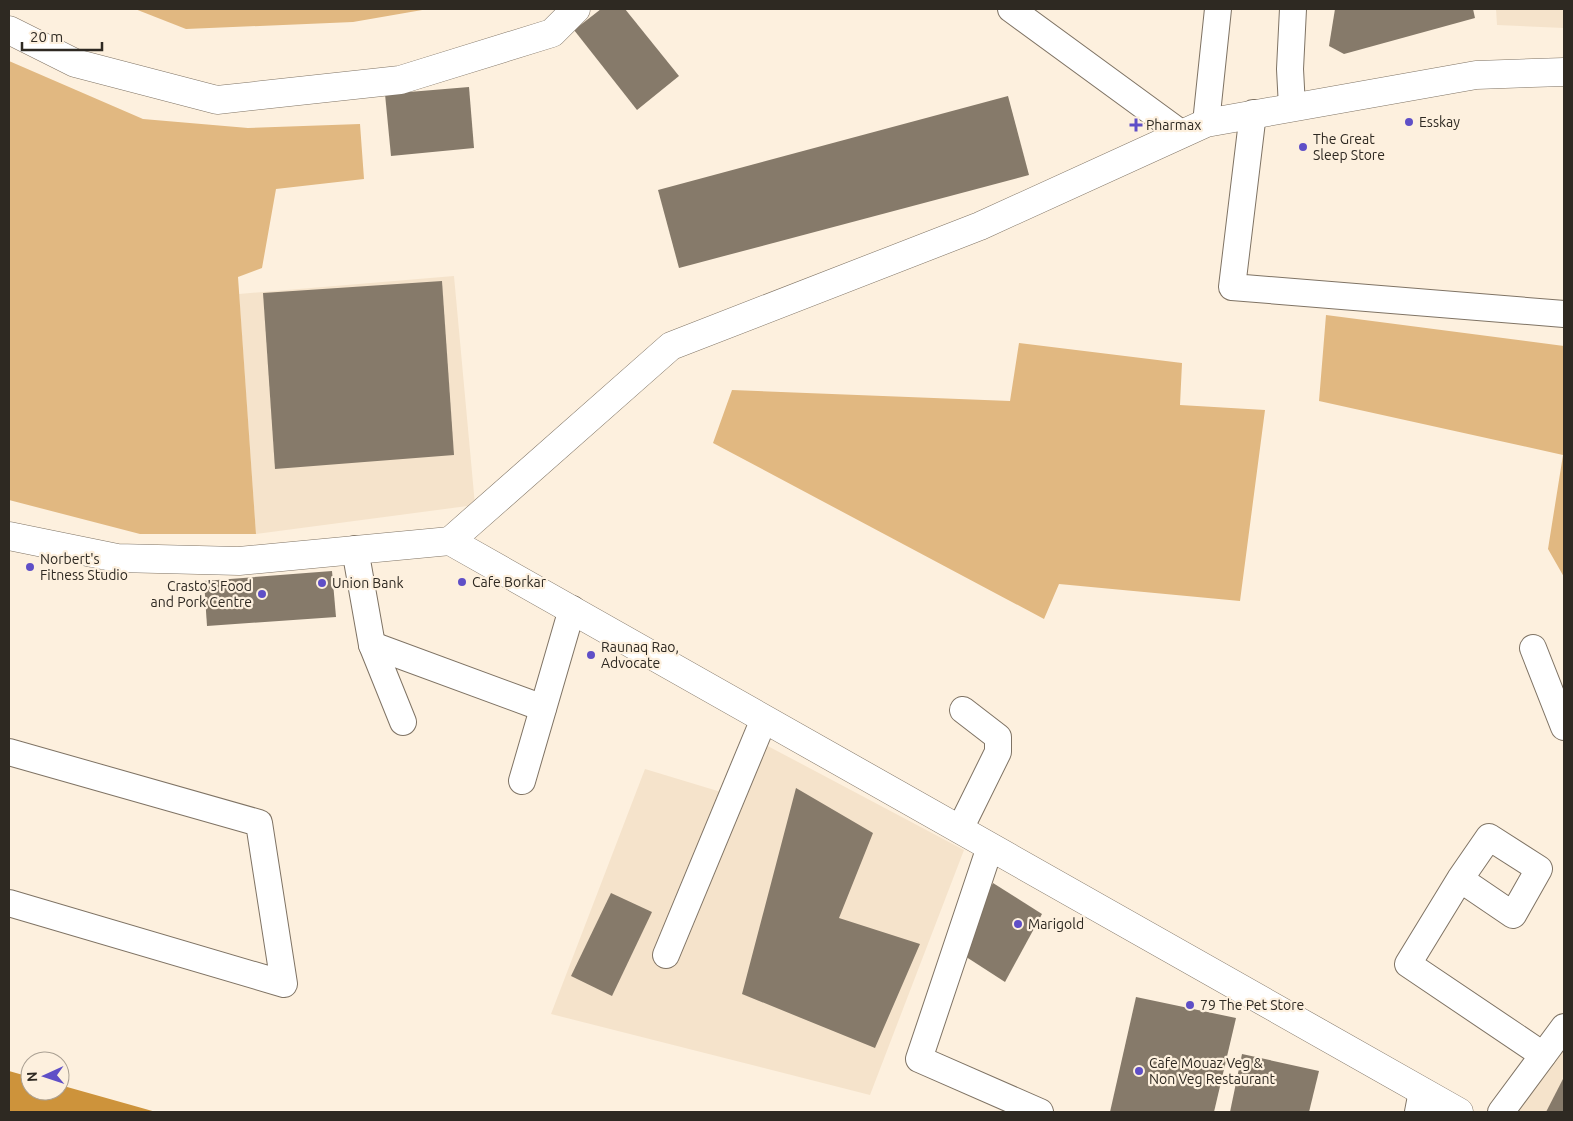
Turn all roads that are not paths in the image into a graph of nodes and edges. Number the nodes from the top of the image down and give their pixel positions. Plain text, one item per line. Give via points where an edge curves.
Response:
1 (576, 9) edge
2 (1218, 9) edge
3 (1293, 9) edge
4 (1019, 12) edge
5 (9, 30) edge
6 (1564, 72) edge
7 (1292, 107) junction
8 (1253, 113) junction
9 (1194, 128) junction
10 (1564, 314) edge
11 (9, 536) edge
12 (450, 541) junction
13 (355, 550) junction
14 (572, 609) junction
15 (372, 645) junction
16 (1533, 648) dead end
17 (543, 708) junction
18 (963, 710) dead end
19 (764, 718) junction
20 (403, 722) dead end
21 (1564, 727) edge
22 (9, 752) edge
23 (522, 781) dead end
24 (960, 829) junction
25 (990, 846) junction
26 (1460, 879) dead end
27 (9, 903) edge
28 (666, 955) dead end
29 (1564, 1027) edge
30 (1543, 1055) junction
31 (1420, 1102) edge
32 (1040, 1112) edge
33 (1459, 1112) edge
34 (1501, 1112) edge

1 - 5 main road via 552,33 400,80 217,100 75,63
2 - 9 street
3 - 7 street
4 - 9 street
6 - 7 main road via 1476,75
7 - 8 main road
8 - 9 main road
8 - 10 street via 1232,287
9 - 12 main road via 980,226 671,346
11 - 13 main road via 117,558 239,561
12 - 13 main road
12 - 14 main road
13 - 15 street
14 - 17 street
14 - 19 main road
15 - 17 street
15 - 20 street
16 - 21 street
17 - 23 street
18 - 24 street via 998,737 998,752
19 - 24 main road
19 - 28 street
22 - 27 street via 259,823 284,984
24 - 25 main road
25 - 31 main road
25 - 32 street via 919,1059
26 - 30 street via 1408,964
29 - 30 street
30 - 34 street
31 - 33 main road

